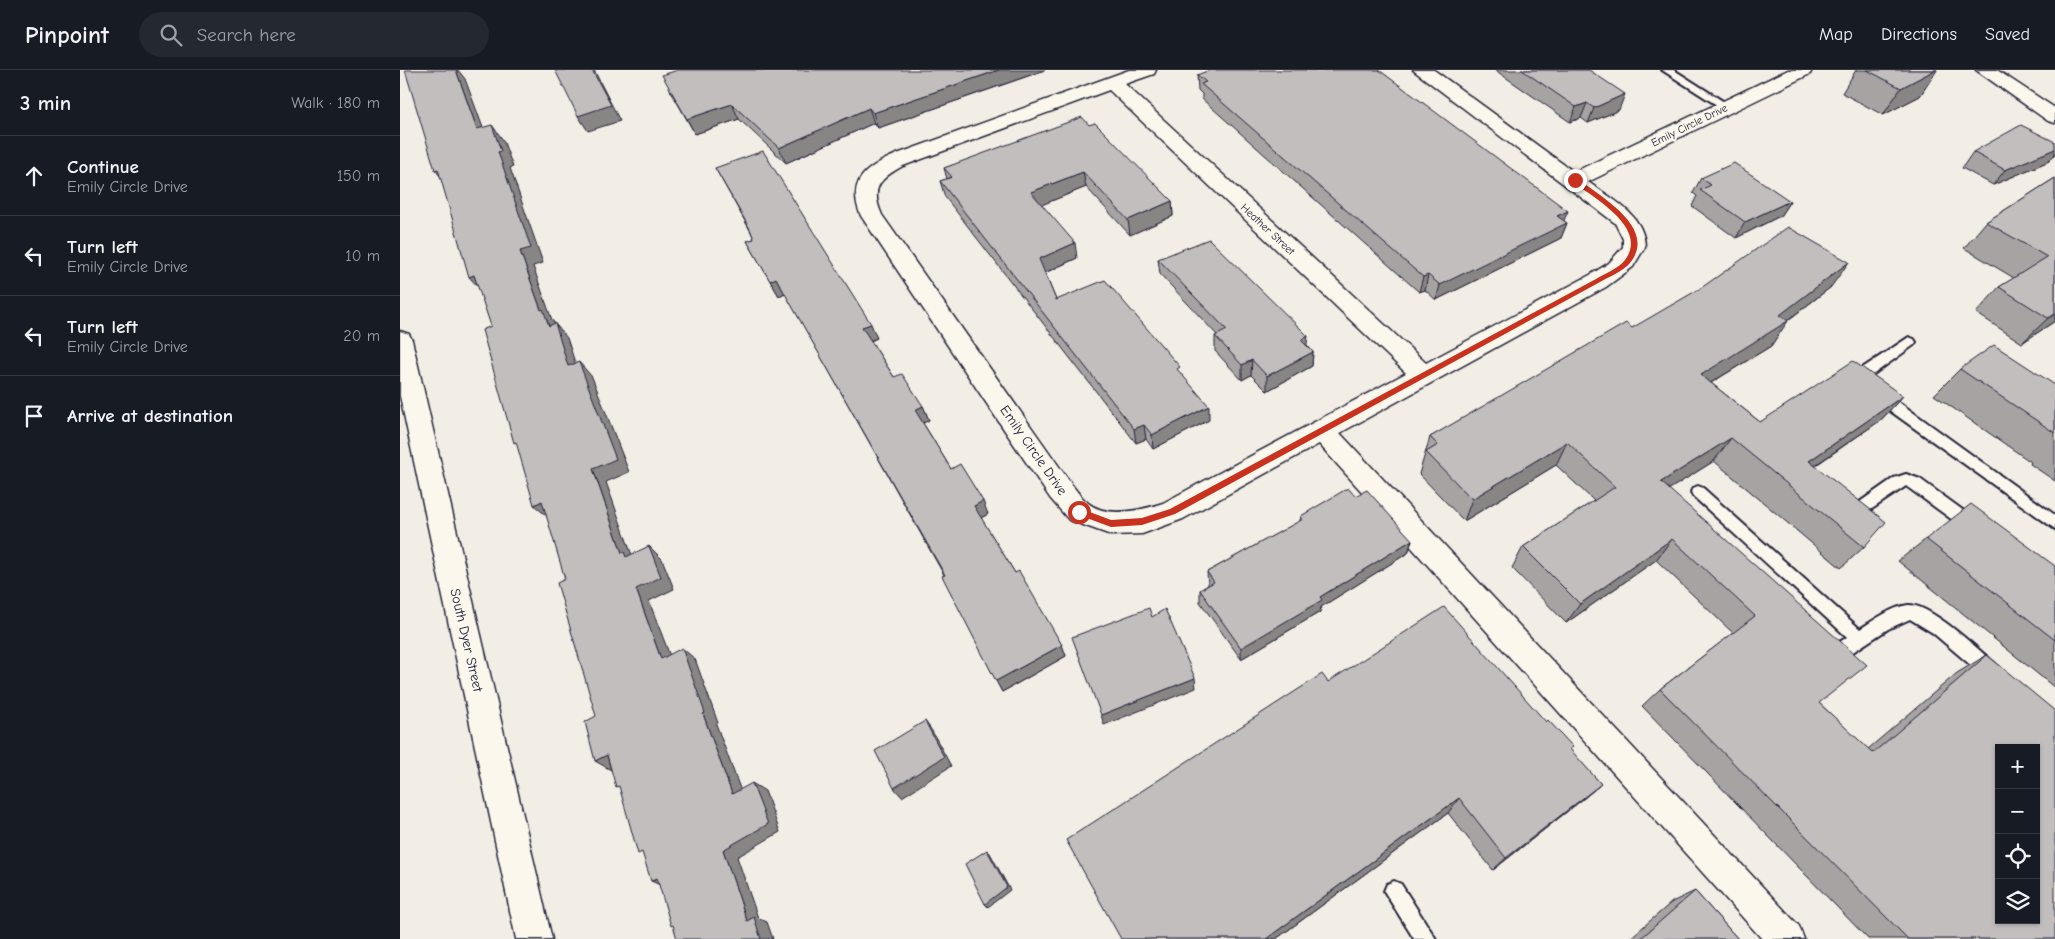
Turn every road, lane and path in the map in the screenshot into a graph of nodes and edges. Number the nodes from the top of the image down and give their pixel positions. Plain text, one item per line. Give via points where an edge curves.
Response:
1 (1147, 70) edge
2 (1422, 70) edge
3 (1667, 70) edge
4 (1803, 70) edge
5 (1986, 70) edge
6 (1112, 83) junction
7 (1728, 107) junction
8 (2055, 117) edge
9 (1575, 180) junction
10 (400, 340) edge
11 (1909, 342) dead end
12 (1424, 375) junction
13 (1322, 430) junction
14 (1698, 492) dead end
15 (1846, 520) edge
16 (2055, 523) edge
17 (1987, 536) edge
18 (1860, 639) junction
19 (1829, 658) edge
20 (2002, 681) edge
21 (1394, 891) dead end
22 (534, 939) edge
23 (1426, 939) edge
24 (1786, 939) edge

1 - 6 street, Emily Circle Drive
2 - 9 street, Emily Circle Drive
3 - 7 lane
4 - 7 street, Emily Circle Drive
5 - 8 street
6 - 12 street, Heather Street
6 - 13 street, Emily Circle Drive via 883,168 868,183 865,198 872,216 1079,512 1111,524 1142,522 1172,511
7 - 9 street, Emily Circle Drive
9 - 12 street, Emily Circle Drive via 1632,229 1635,248 1627,262
10 - 22 street, South Dyer Street
11 - 16 lane via 1863,375 1873,391
12 - 13 street, Emily Circle Drive
13 - 24 street
14 - 18 lane
15 - 17 lane via 1899,482 1910,481
18 - 19 lane
18 - 20 lane via 1907,612 1914,612
21 - 23 lane

